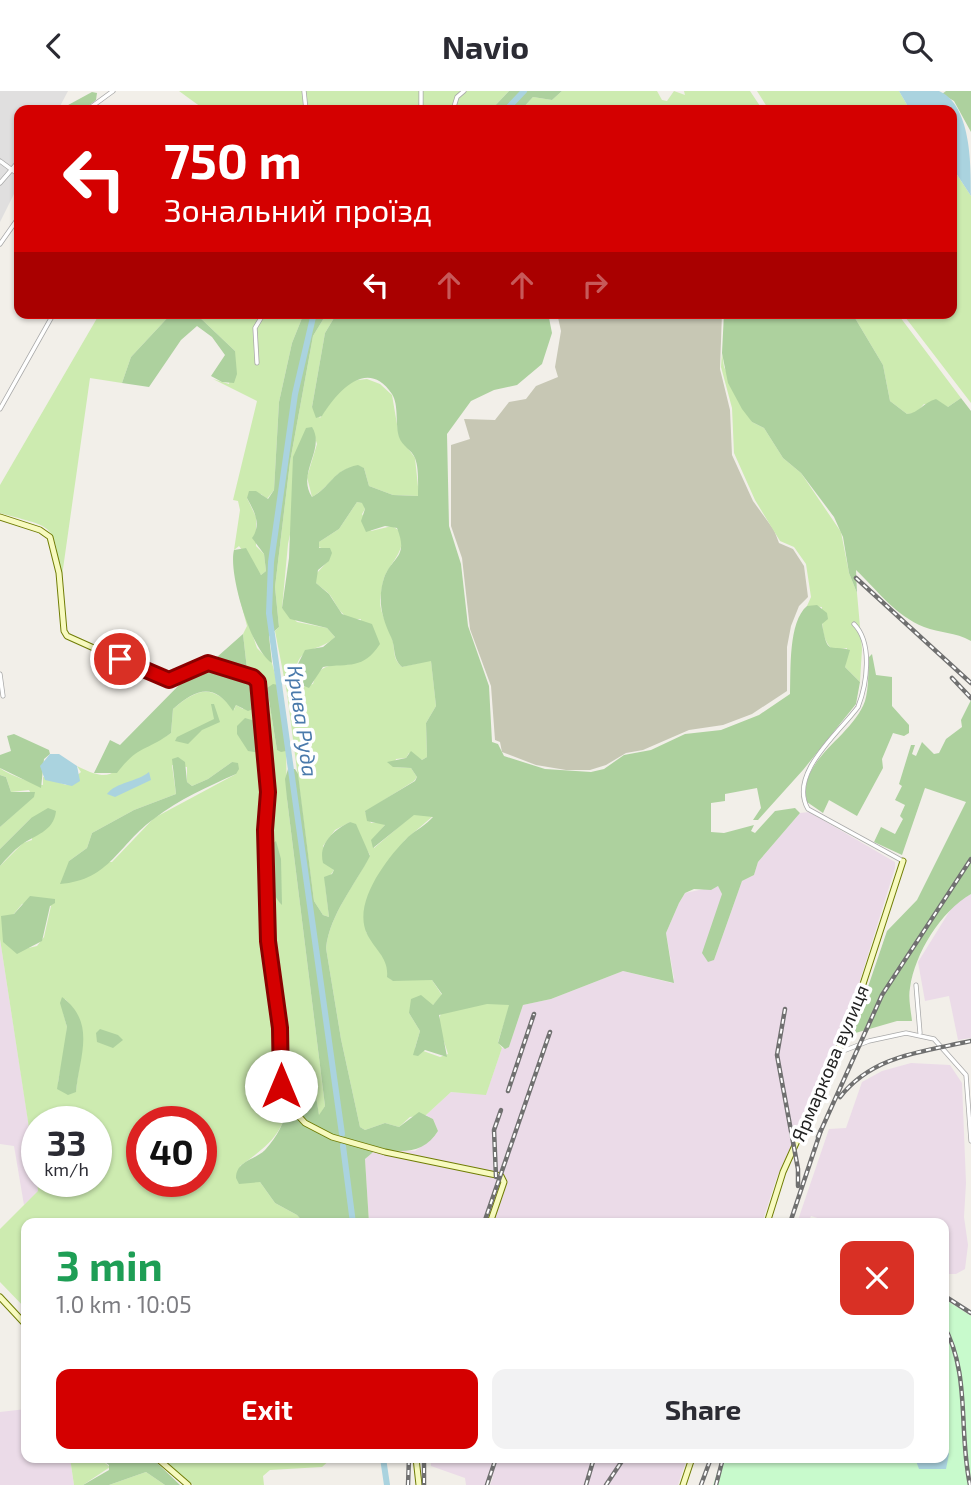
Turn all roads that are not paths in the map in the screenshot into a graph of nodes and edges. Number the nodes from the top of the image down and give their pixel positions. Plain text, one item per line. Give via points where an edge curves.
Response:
1 (113, 91) edge
2 (94, 105) edge
3 (0, 161) edge
4 (14, 166) edge
5 (11, 169) junction
6 (14, 171) edge
7 (0, 183) edge
8 (14, 224) edge
9 (0, 244) edge
10 (51, 319) edge
11 (261, 319) edge
12 (257, 363) dead end
13 (0, 409) edge
14 (0, 517) edge
15 (855, 624) dead end
16 (0, 674) edge
17 (3, 696) dead end
18 (903, 861) joint
19 (916, 985) dead end
20 (920, 1033) junction
21 (837, 1053) junction
22 (971, 1141) edge
23 (492, 1218) edge
24 (769, 1218) edge
25 (0, 1297) edge
26 (21, 1320) edge
27 (163, 1463) edge
28 (417, 1463) edge
29 (690, 1463) edge
30 (188, 1485) edge
31 (419, 1485) edge
32 (683, 1485) edge

1 - 2 street
3 - 5 street
4 - 5 street
5 - 6 street
5 - 7 street
8 - 9 street
10 - 13 street
11 - 12 street via 256,328
14 - 23 street via 49,535 57,559 65,634 165,680 208,663 257,680 268,792 268,941 280,1028 282,1095 291,1110 316,1131 378,1150 501,1176 504,1182
15 - 18 street via 866,646 863,696 806,771 804,801 808,809
16 - 17 street
18 - 21 street, Ярмаркова вулиця
19 - 20 street
20 - 21 street via 869,1041
20 - 22 street via 940,1044 965,1073
21 - 24 street, Ярмаркова вулиця via 783,1172
25 - 26 street
27 - 30 street
28 - 31 street
29 - 32 street

